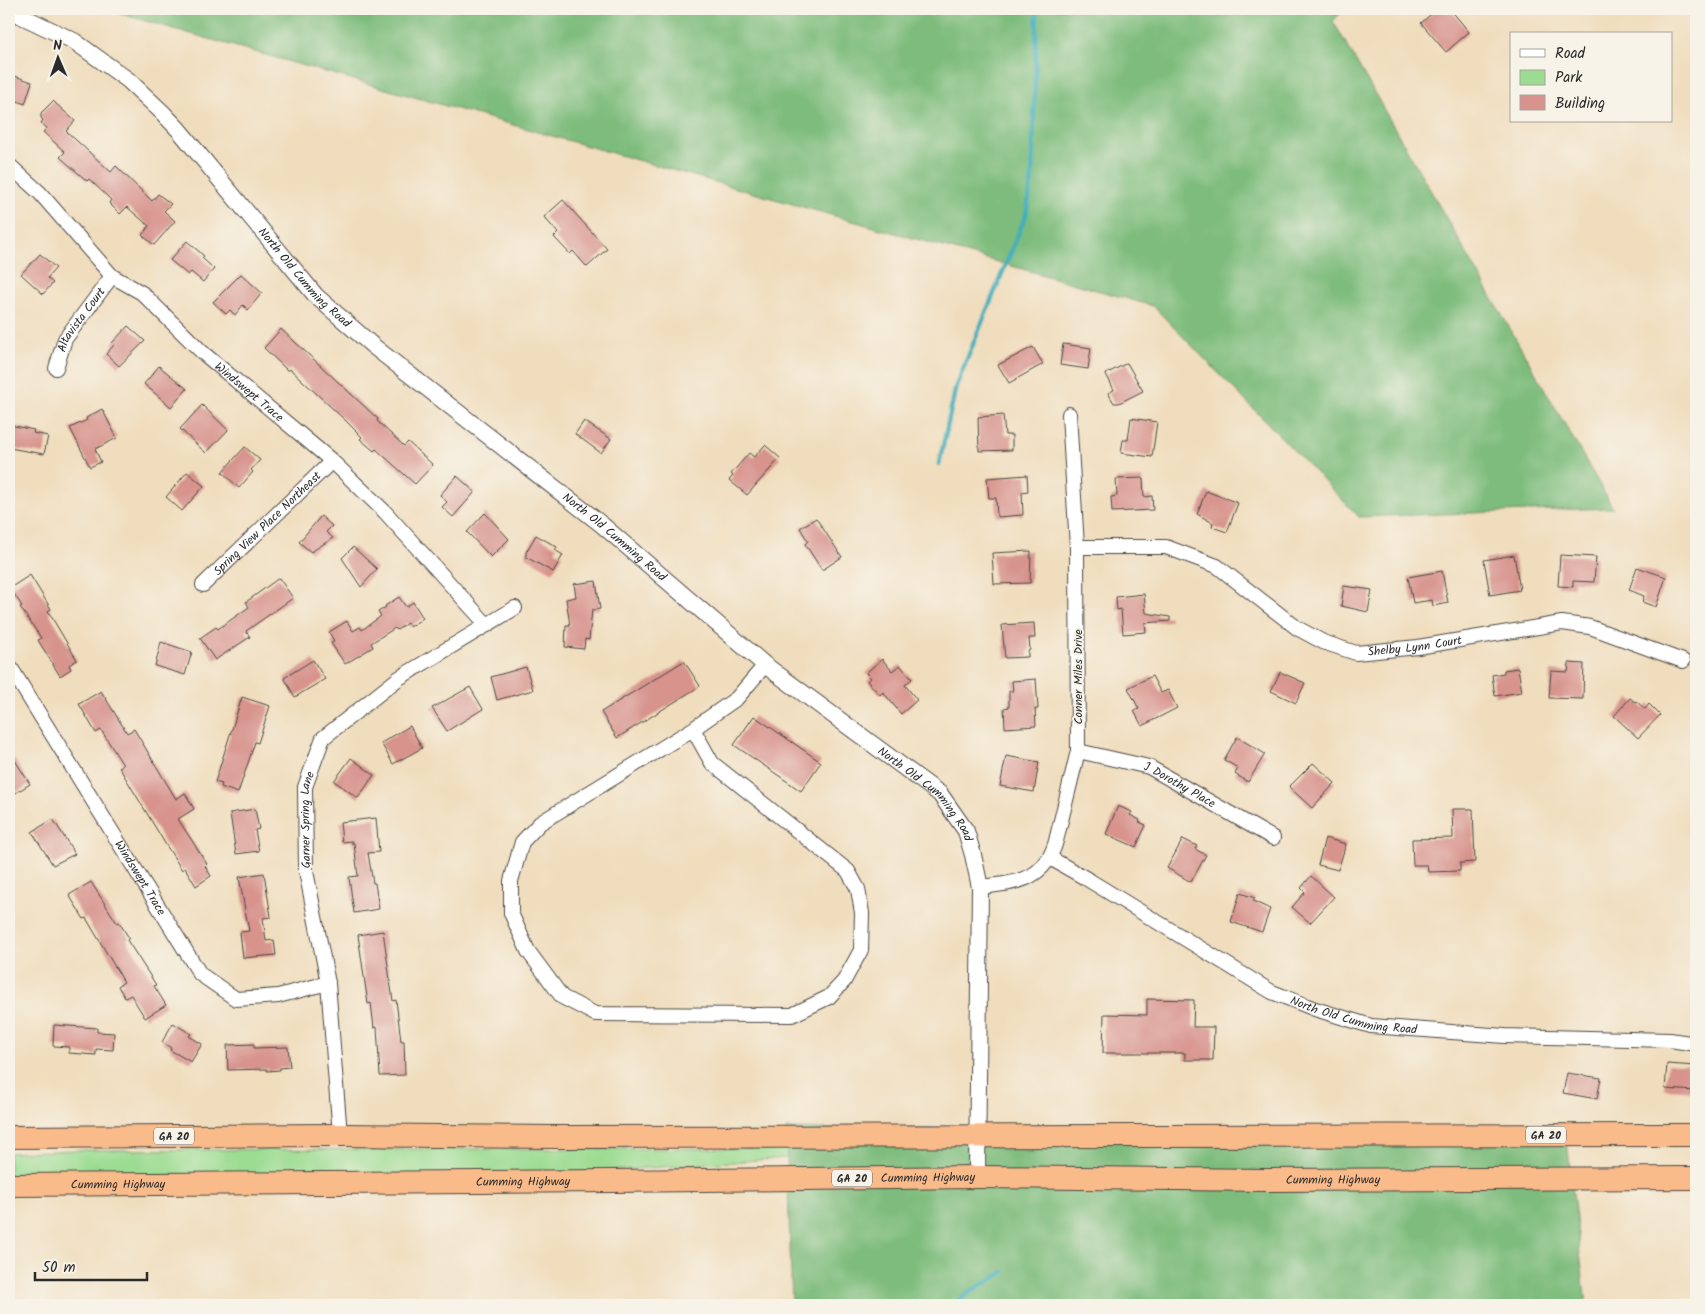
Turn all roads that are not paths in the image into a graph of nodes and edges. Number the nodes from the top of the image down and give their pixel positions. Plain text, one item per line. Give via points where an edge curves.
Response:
1 (9, 10) edge
2 (9, 165) edge
3 (112, 276) junction
4 (56, 368) dead end
5 (1069, 414) dead end
6 (332, 461) junction
7 (1077, 547) junction
8 (203, 585) dead end
9 (515, 608) dead end
10 (486, 625) junction
11 (1683, 661) dead end
12 (9, 665) edge
13 (765, 665) junction
14 (693, 729) junction
15 (1078, 751) junction
16 (1273, 838) dead end
17 (1050, 858) junction
18 (980, 887) junction
19 (328, 983) junction
20 (1696, 1044) edge
21 (340, 1135) junction
22 (1696, 1135) edge
23 (977, 1136) junction
24 (9, 1137) edge
25 (977, 1177) junction
26 (1696, 1178) edge
27 (9, 1185) edge

1 - 13 street, North Old Cumming Road via 74,42 128,80 179,130 316,296 373,346 600,524
2 - 3 street, Windswept Trace via 40,193
3 - 4 street, Altavista Court via 65,339
3 - 6 street, Windswept Trace via 142,293 203,353
5 - 7 street, Conner Miles Drive
6 - 8 street, Spring View Place Northeast
6 - 10 street, Windswept Trace via 386,512
7 - 11 street, Shelby Lynn Court via 1166,547 1217,566 1297,628 1323,642 1356,653 1418,647 1562,623 1590,627
7 - 15 street, Conner Miles Drive
9 - 10 street, Garner Spring Lane
10 - 19 street, Garner Spring Lane via 399,678 323,738 306,787 306,871
12 - 19 street, Windswept Trace via 200,974 236,999 278,996
13 - 14 street via 737,698
13 - 18 street, North Old Cumming Road via 940,794 966,831
14 - 14 street via 540,823 522,842 511,880 511,913 528,951 562,997 594,1014 792,1015 829,997 844,981 860,950 862,913 858,889 848,871 712,763
15 - 16 street, J Dorothy Place via 1149,767
15 - 17 street, Conner Miles Drive
17 - 18 street, Conner Miles Drive via 1042,869 1028,877
17 - 20 street, North Old Cumming Road via 1272,992 1371,1026 1505,1036 1670,1040
18 - 23 street, North Old Cumming Road
19 - 21 street, Garner Spring Lane
21 - 23 highway, GA 20
21 - 24 highway, GA 20
22 - 23 highway, GA 20
23 - 25 street, North Old Cumming Road
25 - 26 highway, Cumming Highway / GA 20 via 1268,1180
25 - 27 highway, Cumming Highway / GA 20

